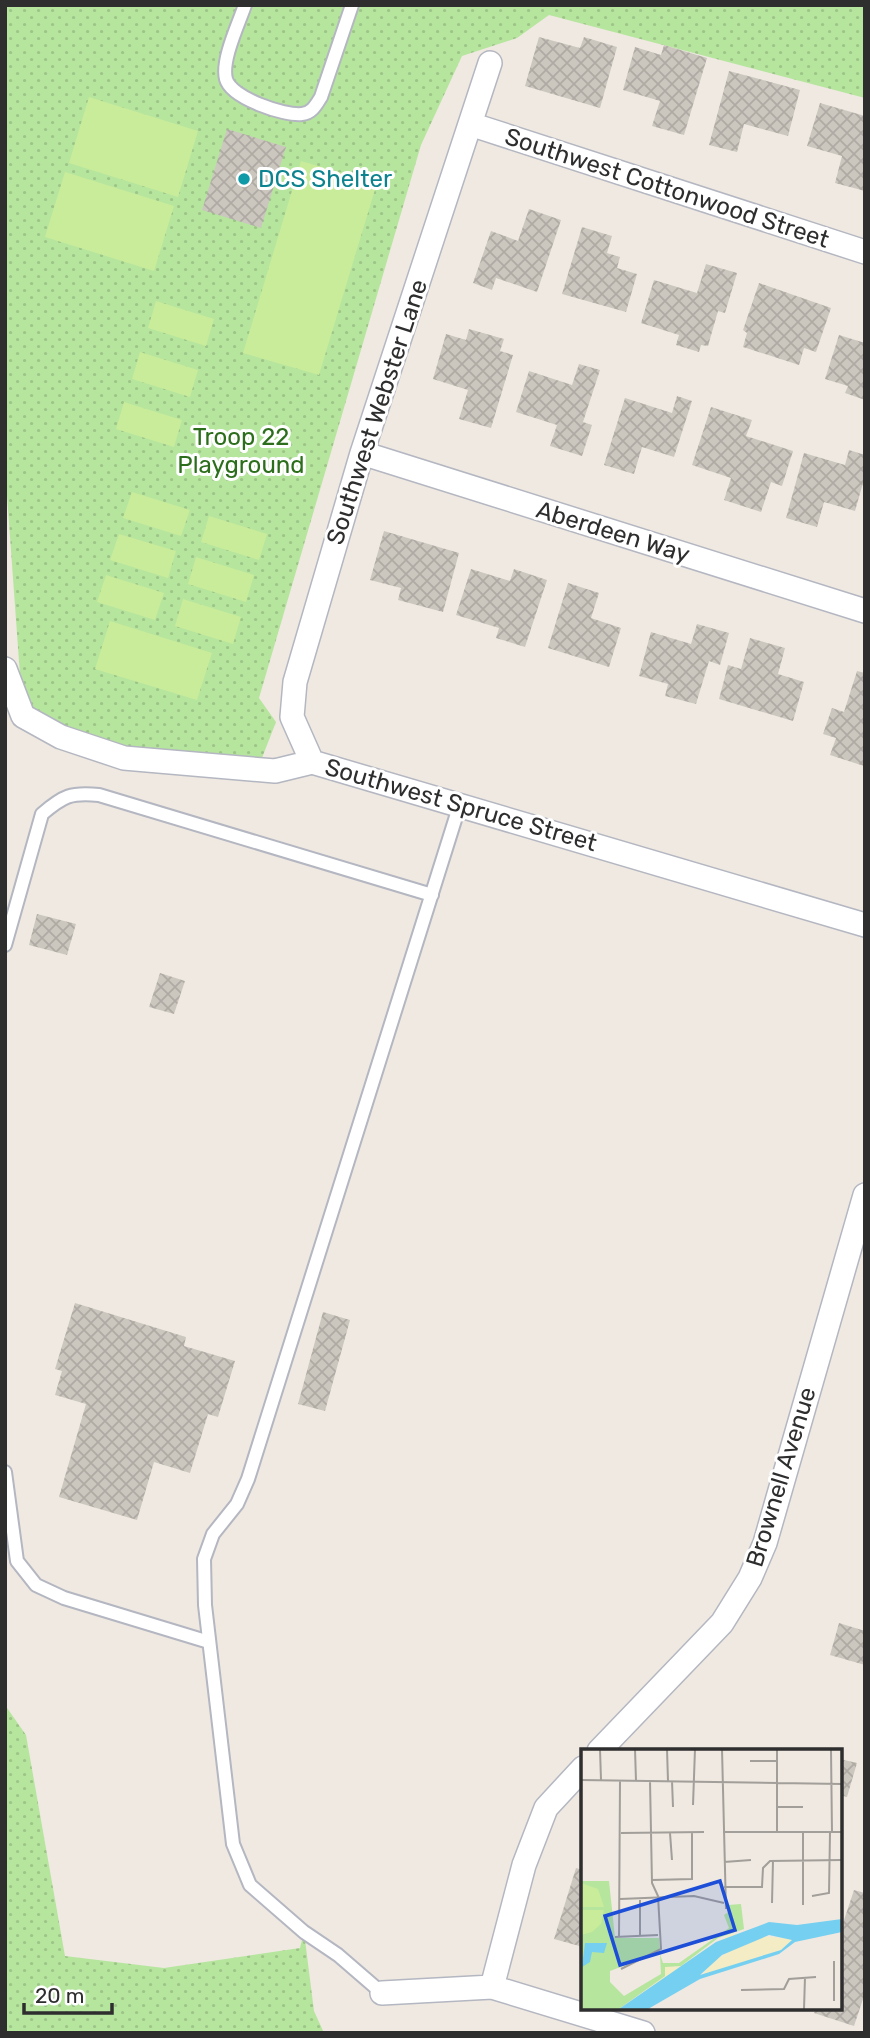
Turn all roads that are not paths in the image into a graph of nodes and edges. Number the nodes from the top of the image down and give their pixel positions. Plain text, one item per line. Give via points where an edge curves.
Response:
1 (246, 5) edge
2 (352, 5) edge
3 (490, 63) dead end
4 (470, 124) junction
5 (865, 252) edge
6 (362, 453) junction
7 (865, 611) edge
8 (5, 669) edge
9 (312, 762) junction
10 (460, 804) junction
11 (432, 895) junction
12 (865, 925) edge
13 (5, 945) edge
14 (865, 1195) edge
15 (5, 1472) edge
16 (209, 1642) junction
17 (601, 1749) edge
18 (581, 1770) edge
19 (492, 1987) junction
20 (382, 1993) joint
21 (643, 2033) edge

1 - 2 lane via 226,63 226,79 245,98 289,114 304,114 314,109 321,97
3 - 4 street, Southwest Webster Lane
4 - 5 street, Southwest Cottonwood Street
4 - 6 street, Southwest Webster Lane
6 - 7 street, Aberdeen Way
6 - 9 street, Southwest Webster Lane via 295,682 292,718
8 - 9 street, Southwest Spruce Street via 23,716 61,737 124,758 275,771
9 - 10 street, Southwest Spruce Street
10 - 11 lane
10 - 12 street, Southwest Spruce Street
11 - 13 lane via 112,799 78,793 42,814
11 - 16 lane via 248,1479 237,1504 213,1534 204,1559
14 - 17 street, Brownell Avenue via 765,1543 750,1578 722,1623
15 - 16 lane via 17,1561 36,1585 64,1598
16 - 20 lane via 233,1844 250,1885
18 - 19 street via 546,1808 524,1865
19 - 20 street
19 - 21 street

